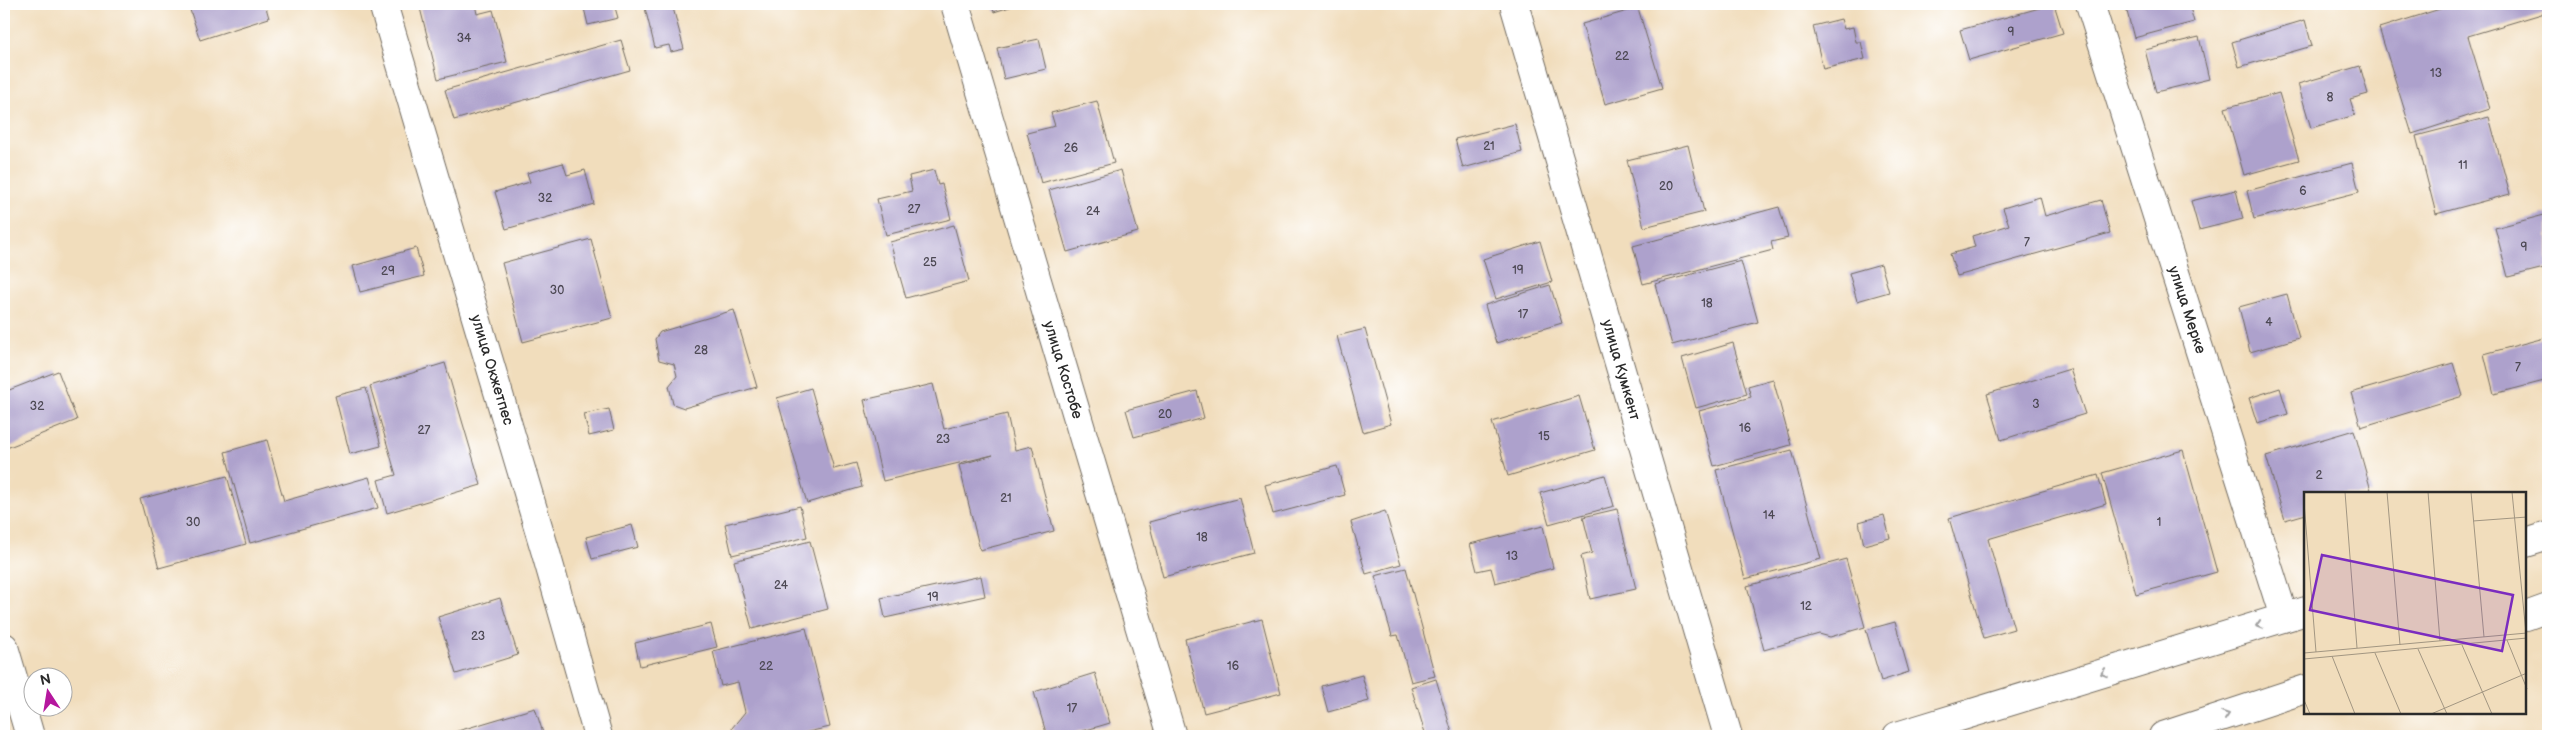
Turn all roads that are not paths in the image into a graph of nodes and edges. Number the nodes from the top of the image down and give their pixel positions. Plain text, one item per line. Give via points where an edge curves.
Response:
1 (383, 4) edge
2 (955, 4) edge
3 (1514, 4) edge
4 (2090, 4) edge
5 (2548, 536) edge
6 (2527, 543) edge
7 (2548, 608) edge
8 (2295, 614) edge
9 (2527, 616) edge
10 (4, 647) edge
11 (2304, 690) edge
12 (30, 736) edge
13 (598, 736) edge
14 (1172, 736) edge
15 (1728, 736) edge
16 (1897, 736) edge
17 (2163, 736) edge

1 - 13 street, улица Окжетпес
2 - 14 street, улица Костобе
3 - 15 street, улица Кумкент
4 - 8 street, улица Мерке
5 - 6 street
7 - 9 street
8 -> 16 street
10 - 12 street
17 -> 11 street

